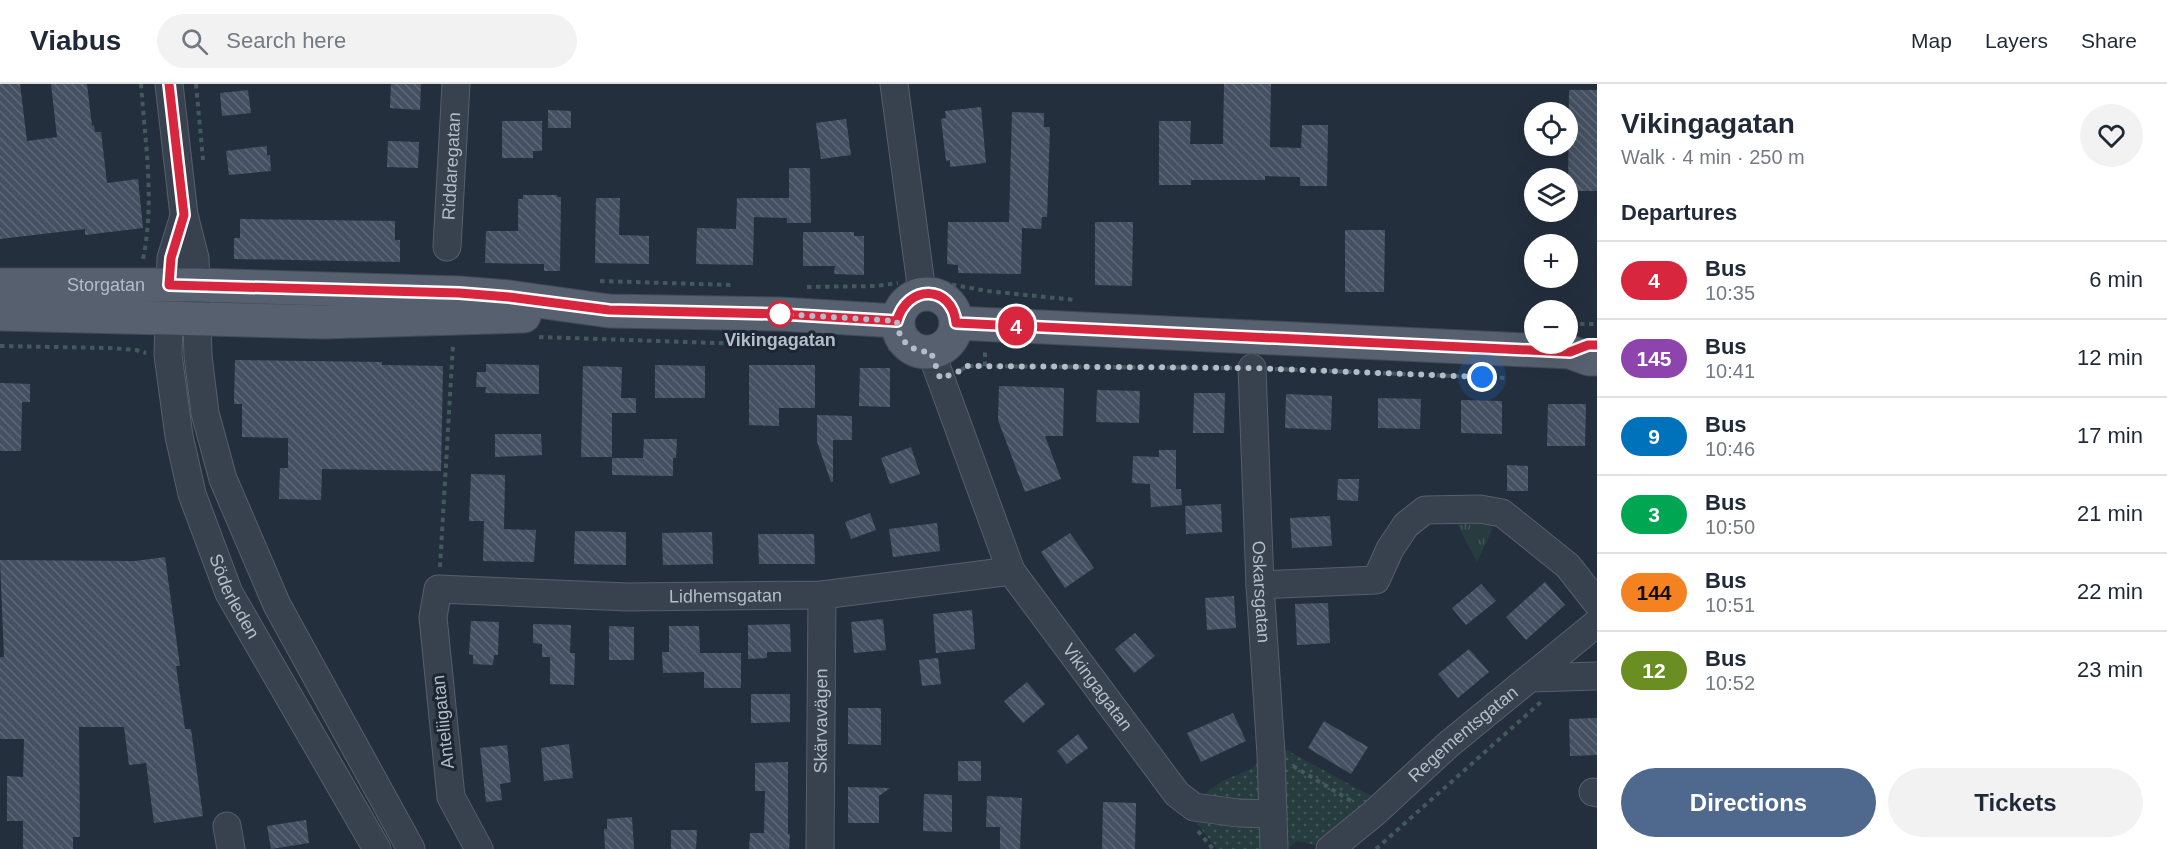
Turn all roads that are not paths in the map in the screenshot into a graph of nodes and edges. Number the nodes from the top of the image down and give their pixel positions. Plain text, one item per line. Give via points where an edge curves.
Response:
1 (169, 84) edge
2 (456, 84) edge
3 (894, 84) edge
4 (447, 247) dead end
5 (0, 285) edge
6 (182, 285) junction
7 (920, 294) junction
8 (609, 310) junction
9 (0, 314) edge
10 (183, 319) junction
11 (956, 323) junction
12 (892, 334) junction
13 (1583, 345) edge
14 (936, 365) junction
15 (1252, 368) road end
16 (1011, 571) junction
17 (1260, 585) junction
18 (438, 589) joint
19 (822, 595) junction
20 (1597, 603) edge
21 (1597, 623) edge
22 (1597, 676) edge
23 (1531, 678) junction
24 (1273, 814) junction
25 (377, 849) edge
26 (411, 849) edge
27 (479, 849) edge
28 (820, 849) edge
29 (1274, 849) edge
30 (1330, 849) edge

1 - 6 street via 184,215 195,258
2 - 4 street, Riddaregatan
3 - 7 street
5 - 6 main road, Storgatan
6 - 8 main road, Storgatan via 459,293
6 - 10 street
7 - 11 main road via 946,300
7 - 12 main road via 900,310
8 - 10 main road, Storgatan via 562,315 347,321
8 - 12 main road, Storgatan via 780,314
9 - 10 main road, Storgatan
10 - 25 street, Söderleden via 168,354 184,462 202,524 229,593
10 - 26 street, Söderleden via 198,356 205,413 227,489 277,605
11 - 13 main road
11 - 14 main road via 954,334 940,349
12 - 14 main road
14 - 16 street, Vikingagatan
15 - 17 street, Oskarsgatan
16 - 19 street, Lidhemsgatan
16 - 24 street, Vikingagatan via 1177,794 1194,807
17 - 20 street via 1376,580 1406,525 1425,510 1480,509 1502,513 1568,566
17 - 24 street, Oskarsgatan
18 - 19 street, Lidhemsgatan via 628,597
18 - 27 street, Anteliigatan via 433,617 451,796
19 - 28 street, Skärvavägen
21 - 23 street, Regementsgatan
22 - 23 street
23 - 30 street, Regementsgatan
24 - 29 street, Oskarsgatan

